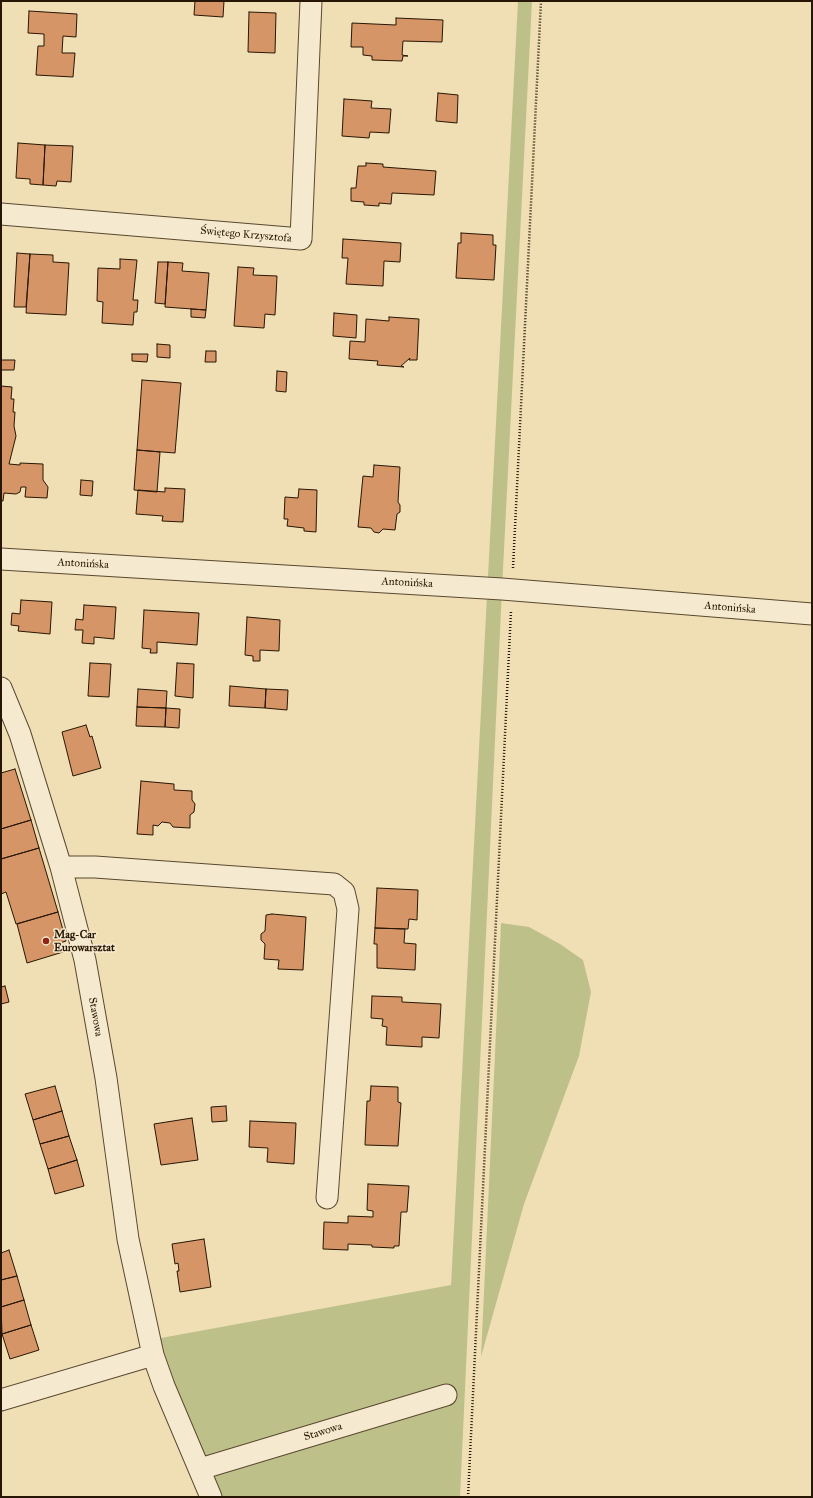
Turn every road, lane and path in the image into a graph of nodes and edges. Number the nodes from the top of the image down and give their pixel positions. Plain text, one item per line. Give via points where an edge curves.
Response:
1 (311, 1) edge
2 (541, 1) edge
3 (1, 214) edge
4 (1, 559) edge
5 (512, 590) junction
6 (812, 614) edge
7 (1, 688) edge
8 (61, 867) junction
9 (327, 1198) dead end
10 (153, 1355) junction
11 (446, 1395) dead end
12 (1, 1400) edge
13 (200, 1469) junction
14 (211, 1497) edge
15 (468, 1497) edge

1 - 3 street, Świętego Krzysztofa via 301,239
2 - 5 path
4 - 5 street, Antonińska
5 - 6 street, Antonińska
5 - 15 path
7 - 8 street, Stawowa via 20,734
8 - 9 street via 95,867 334,884 344,892 348,909
8 - 10 street, Stawowa via 86,967 106,1078 128,1239
10 - 12 street
10 - 13 street, Stawowa
11 - 13 street, Stawowa
13 - 14 street, Stawowa

